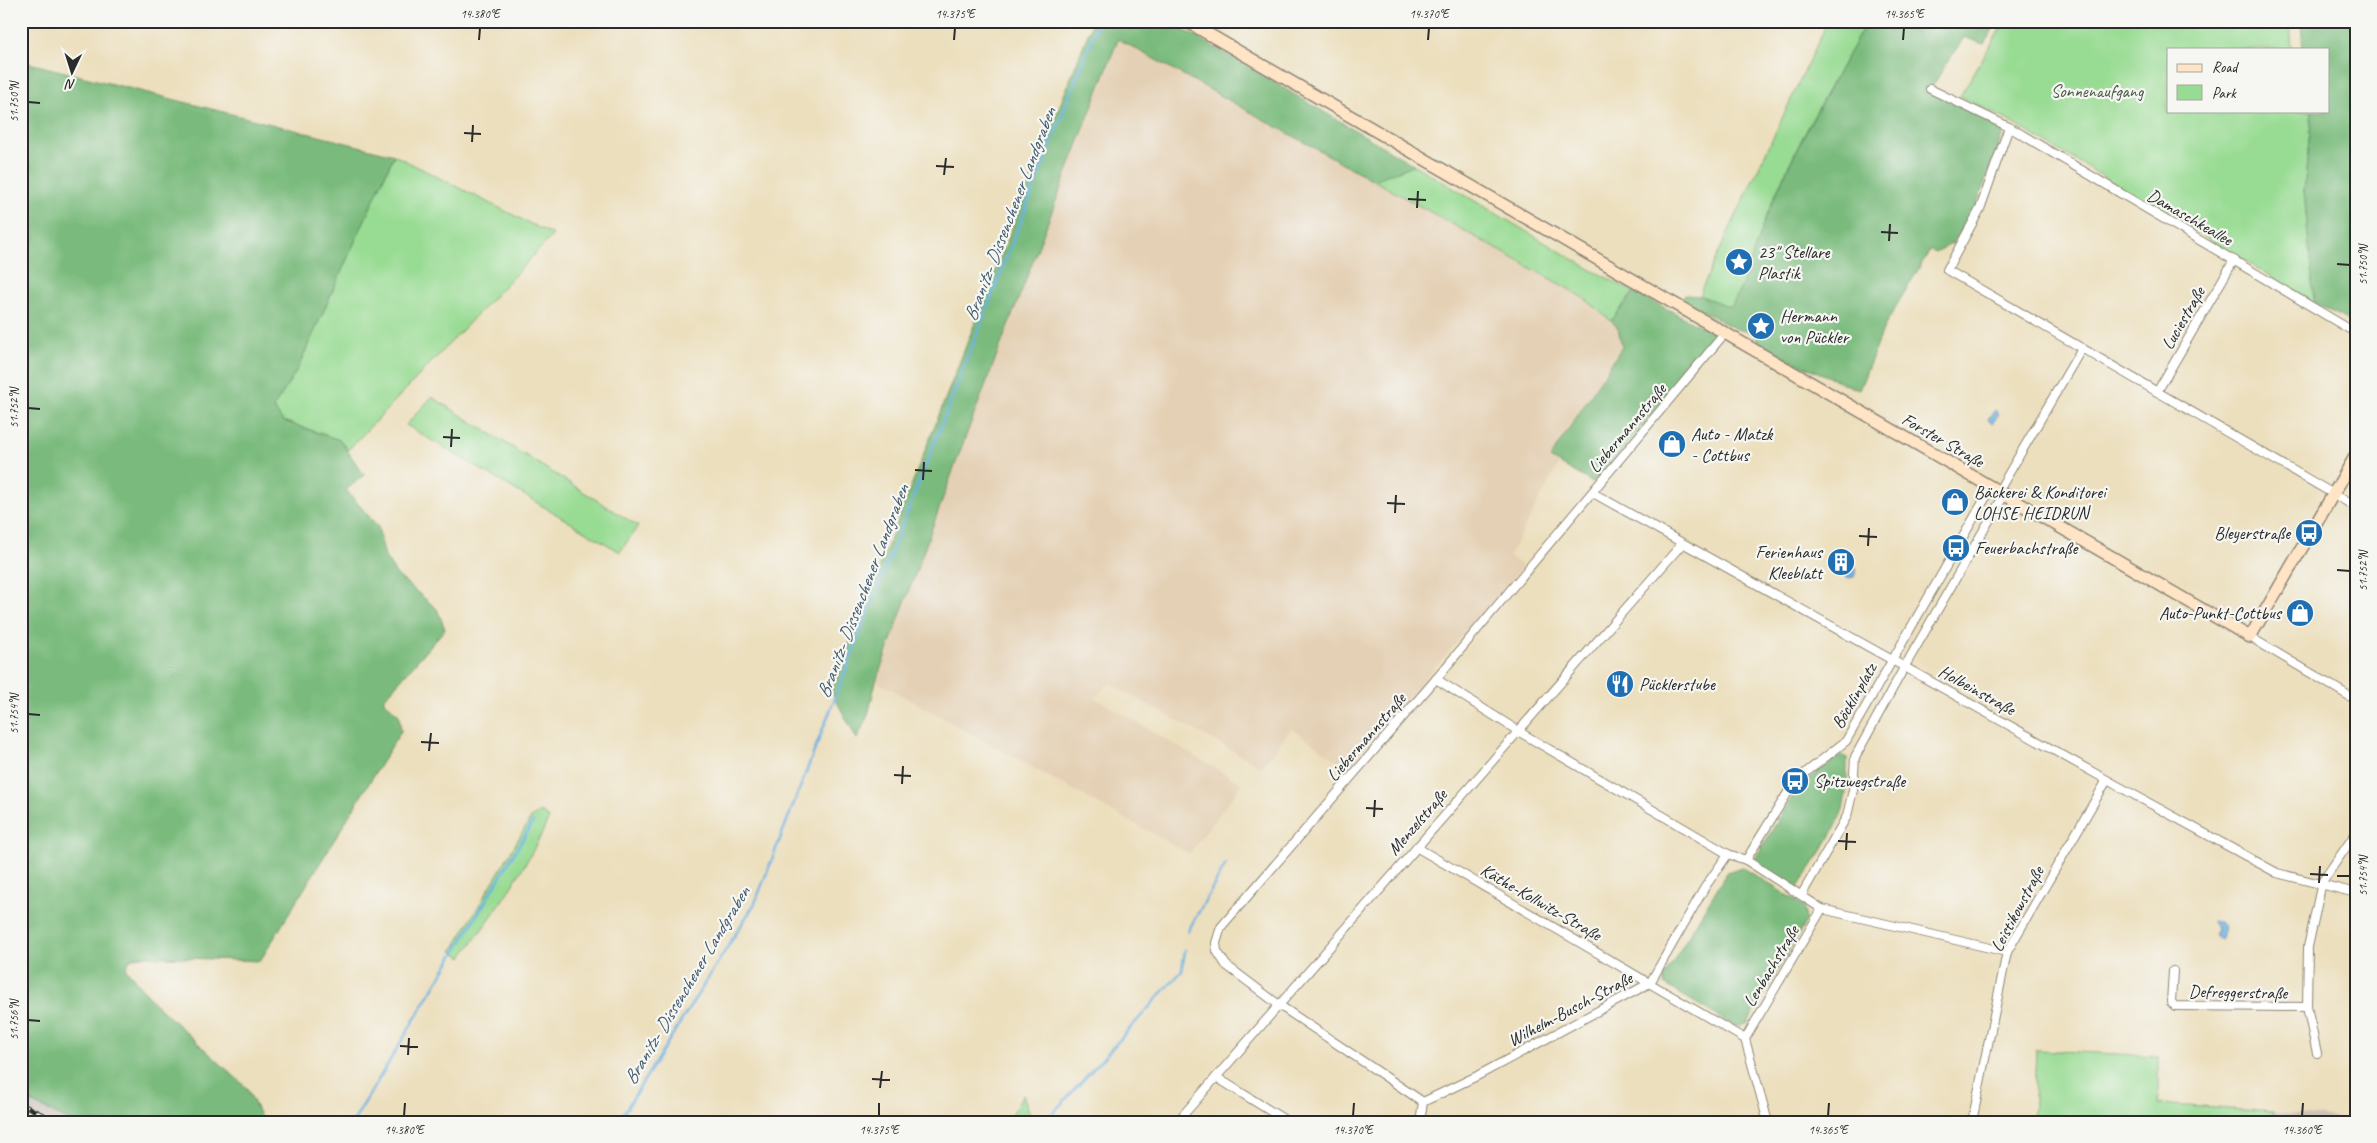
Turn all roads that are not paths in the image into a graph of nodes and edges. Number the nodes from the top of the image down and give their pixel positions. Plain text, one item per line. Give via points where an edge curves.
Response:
1 (1186, 21) edge
2 (1930, 88) dead end
3 (2009, 127) junction
4 (2234, 260) junction
5 (1725, 333) junction
6 (2356, 333) edge
7 (2082, 348) junction
8 (2158, 392) junction
9 (2356, 455) edge
10 (1998, 492) junction
11 (1593, 493) junction
12 (2332, 494) junction
13 (2356, 507) edge
14 (1682, 544) junction
15 (2250, 637) junction
16 (1893, 660) junction
17 (1904, 666) junction
18 (1436, 679) junction
19 (2356, 700) edge
20 (1517, 731) junction
21 (2107, 780) junction
22 (2356, 833) edge
23 (1416, 847) junction
24 (1728, 854) junction
25 (1746, 860) junction
26 (2322, 882) junction
27 (2356, 893) edge
28 (1802, 894) junction
29 (1822, 909) junction
30 (2007, 952) junction
31 (2173, 971) dead end
32 (1650, 983) junction
33 (1279, 1005) junction
34 (2307, 1007) junction
35 (1746, 1039) junction
36 (2317, 1053) dead end
37 (1216, 1077) junction
38 (1422, 1102) junction
39 (1177, 1122) edge
40 (1288, 1122) edge
41 (1420, 1122) edge
42 (1768, 1122) edge
43 (1972, 1122) edge

1 - 5 main road, Forster Straße
2 - 3 street, Damaschkeallee
3 - 4 street, Damaschkeallee
3 - 7 street via 1980,209 1947,270
4 - 6 street, Damaschkeallee
4 - 8 street, Luciestraße
5 - 10 main road, Forster Straße
5 - 11 street, Liebermannstraße
7 - 8 street
7 - 10 street
8 - 12 street
9 - 12 main road
10 - 15 main road, Forster Straße
10 - 16 street
10 - 17 street
11 - 14 street, Holbeinstraße
11 - 18 street, Liebermannstraße
12 - 13 street
12 - 15 main road
14 - 16 street, Holbeinstraße
14 - 20 street, Menzelstraße
15 - 19 street, Forster Straße
16 - 17 street, Holbeinstraße
16 - 25 street, Böcklinplatz via 1846,741 1795,781
17 - 21 street, Holbeinstraße
17 - 28 street, Böcklinplatz via 1855,757 1853,790 1842,828
18 - 20 street
18 - 33 street, Liebermannstraße via 1221,928 1216,943 1226,966
20 - 23 street, Menzelstraße
20 - 24 street
21 - 26 street, Holbeinstraße via 2277,872
21 - 30 street, Leistikowstraße
22 - 26 street, Defreggerstraße
23 - 32 street, Käthe-Kollwitz-Straße
23 - 33 street, Menzelstraße
24 - 25 street
24 - 32 street, Wilhelm-Busch-Straße via 1705,887
25 - 28 street
26 - 27 street, Holbeinstraße
26 - 34 street, Defreggerstraße via 2308,947
28 - 29 street
29 - 30 street
29 - 35 street, Lenbachstraße
30 - 43 street, Leistikowstraße
31 - 34 street, Defreggerstraße via 2171,1002 2175,1006
32 - 35 street
32 - 38 street, Wilhelm-Busch-Straße
33 - 37 street, Menzelstraße
33 - 38 street, Liebermannstraße
34 - 36 street, Defreggerstraße
35 - 42 street
37 - 39 street, Menzelstraße
37 - 40 street
38 - 41 street

